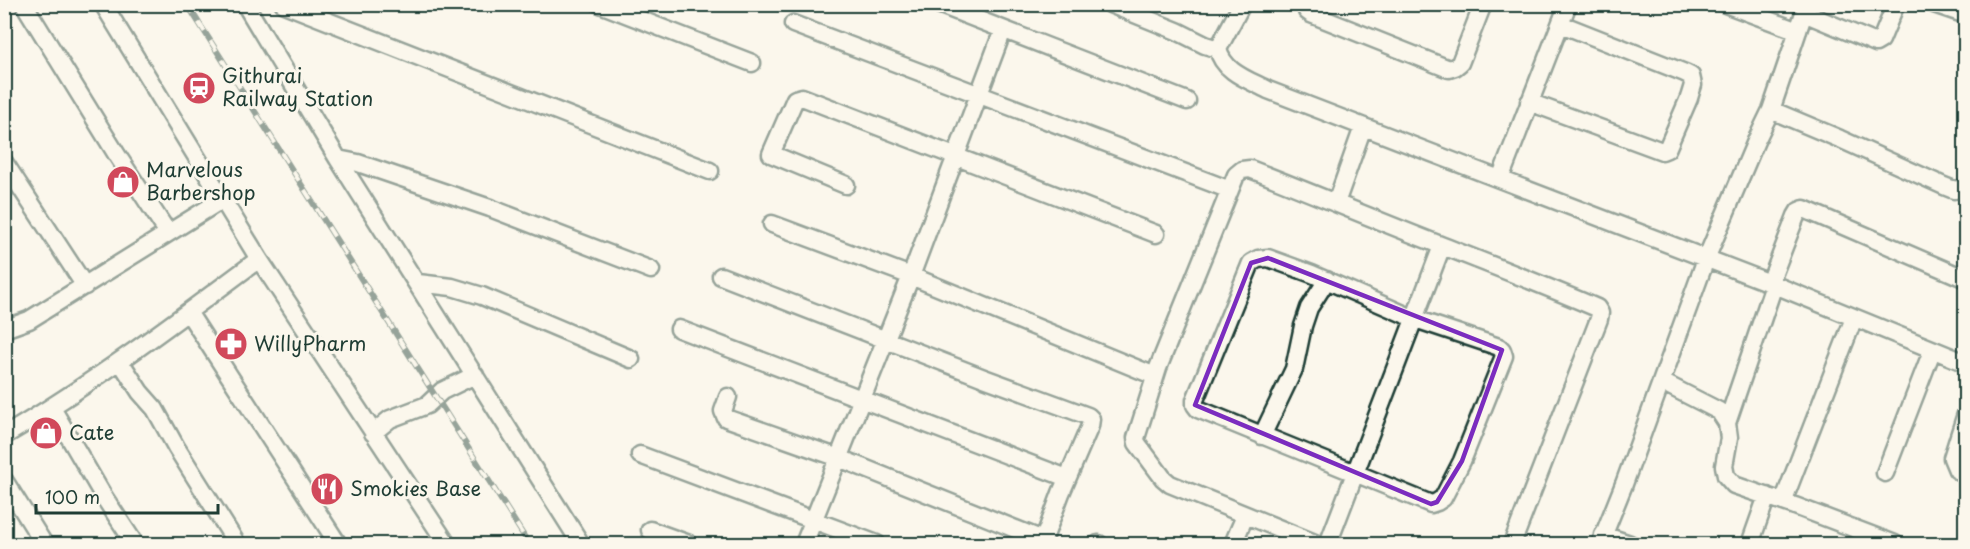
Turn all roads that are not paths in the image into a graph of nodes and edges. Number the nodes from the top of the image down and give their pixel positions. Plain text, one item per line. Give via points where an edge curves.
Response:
1 (24, 4) edge
2 (103, 4) edge
3 (246, 4) edge
4 (284, 4) edge
5 (938, 4) edge
6 (1110, 4) edge
7 (1242, 4) edge
8 (1307, 4) edge
9 (1482, 4) edge
10 (1568, 4) edge
11 (1725, 4) edge
12 (1896, 4) edge
13 (1934, 4) edge
14 (609, 6) edge
15 (1806, 9) edge
16 (1965, 15) edge
17 (793, 24) dead end
18 (1561, 24) junction
19 (1004, 30) junction
20 (1798, 31) junction
21 (1218, 49) junction
22 (752, 63) dead end
23 (979, 95) junction
24 (1187, 101) dead end
25 (1529, 102) junction
26 (1772, 110) junction
27 (1364, 127) junction
28 (957, 156) junction
29 (338, 159) junction
30 (4, 162) edge
31 (710, 171) dead end
32 (1500, 179) junction
33 (846, 185) dead end
34 (1965, 188) edge
35 (1230, 190) junction
36 (223, 199) junction
37 (1336, 203) junction
38 (772, 224) dead end
39 (168, 233) junction
40 (1156, 234) dead end
41 (1442, 246) junction
42 (259, 259) junction
43 (1706, 259) junction
44 (651, 270) dead end
45 (721, 276) dead end
46 (911, 276) junction
47 (1965, 279) edge
48 (1327, 280) junction
49 (418, 283) junction
50 (1772, 284) junction
51 (85, 286) junction
52 (188, 312) junction
53 (1854, 318) junction
54 (1415, 319) junction
55 (4, 328) edge
56 (679, 329) dead end
57 (886, 339) junction
58 (1932, 351) junction
59 (631, 358) dead end
60 (120, 361) junction
61 (1965, 363) edge
62 (475, 375) junction
63 (1155, 376) junction
64 (1662, 382) junction
65 (728, 397) dead end
66 (862, 400) junction
67 (52, 408) junction
68 (1965, 414) edge
69 (1727, 423) junction
70 (373, 433) junction
71 (4, 436) edge
72 (1263, 436) junction
73 (640, 455) dead end
74 (839, 458) junction
75 (1355, 473) junction
76 (1885, 473) dead end
77 (1965, 474) edge
78 (1067, 478) junction
79 (4, 480) edge
80 (1767, 496) junction
81 (1783, 502) junction
82 (1245, 516) junction
83 (814, 520) junction
84 (650, 530) dead end
85 (1602, 540) edge
86 (1042, 542) edge
87 (44, 544) edge
88 (135, 544) edge
89 (237, 544) edge
90 (338, 544) edge
91 (447, 544) edge
92 (581, 544) edge
93 (689, 544) edge
94 (804, 544) edge
95 (877, 544) edge
96 (1233, 544) edge
97 (1317, 544) edge
98 (1328, 544) edge
99 (1512, 544) edge
100 (1630, 544) edge
101 (1750, 544) edge
102 (1894, 544) edge

1 - 39 street
2 - 36 street
3 - 29 street
4 - 31 street
5 - 19 street
6 - 21 street
7 - 21 street
8 - 9 street via 1311,14 1449,69 1460,63
10 - 18 street
11 - 20 street
12 - 15 street via 1881,40 1876,43
13 - 16 street
14 - 22 street
15 - 20 street
17 - 23 street
18 - 25 street
18 - 25 street via 1691,76 1689,98 1667,149 1662,151
19 - 23 street
19 - 24 street
20 - 26 street
21 - 27 street via 1223,62 1234,72 1268,90
23 - 28 street
23 - 35 street
25 - 32 street
26 - 34 street via 1954,190
26 - 43 street
27 - 32 street
27 - 37 street
28 - 33 street via 798,97 771,154
28 - 40 street
28 - 46 street
29 - 44 street via 490,208
29 - 49 street
30 - 51 street
32 - 43 street
35 - 37 street via 1236,175 1250,169
35 - 63 street
36 - 39 street
36 - 42 street
37 - 41 street
38 - 46 street
39 - 51 street
41 - 54 street
41 - 99 street via 1597,308 1600,313
42 - 52 street
42 - 70 street
43 - 50 street
43 - 64 street
45 - 57 street
46 - 57 street
46 - 63 street
47 - 50 street via 1804,209 1796,216
48 - 54 street
48 - 72 street via 1310,308 1294,369
48 - 72 street via 1268,258 1258,259 1251,263 1234,301 1195,405
49 - 59 street via 482,296
49 - 62 street
50 - 53 street
50 - 69 street
51 - 55 street via 29,320
52 - 60 street
52 - 90 street
53 - 58 street
53 - 81 street
54 - 75 street
54 - 75 street via 1499,347 1503,356 1499,367 1443,498 1431,504
56 - 66 street
57 - 66 street
57 - 78 street via 1088,416 1090,426
58 - 61 street
58 - 76 street
60 - 67 street
60 - 89 street via 155,409
62 - 70 street via 442,391 427,405 390,419
62 - 92 street
63 - 82 street via 1136,432 1137,443 1170,484
64 - 69 street via 1719,411
64 - 85 street
65 - 74 street via 723,411 726,418
66 - 74 street
66 - 78 street
67 - 71 street
67 - 88 street
68 - 77 street via 1952,458 1957,470
69 - 80 street via 1726,476 1734,485
70 - 91 street
72 - 75 street
73 - 83 street
74 - 83 street
74 - 86 street
75 - 98 street
78 - 86 street
79 - 87 street
80 - 81 street
80 - 101 street
81 - 102 street
82 - 96 street
82 - 97 street
83 - 94 street
83 - 95 street
84 - 93 street
85 - 100 street

